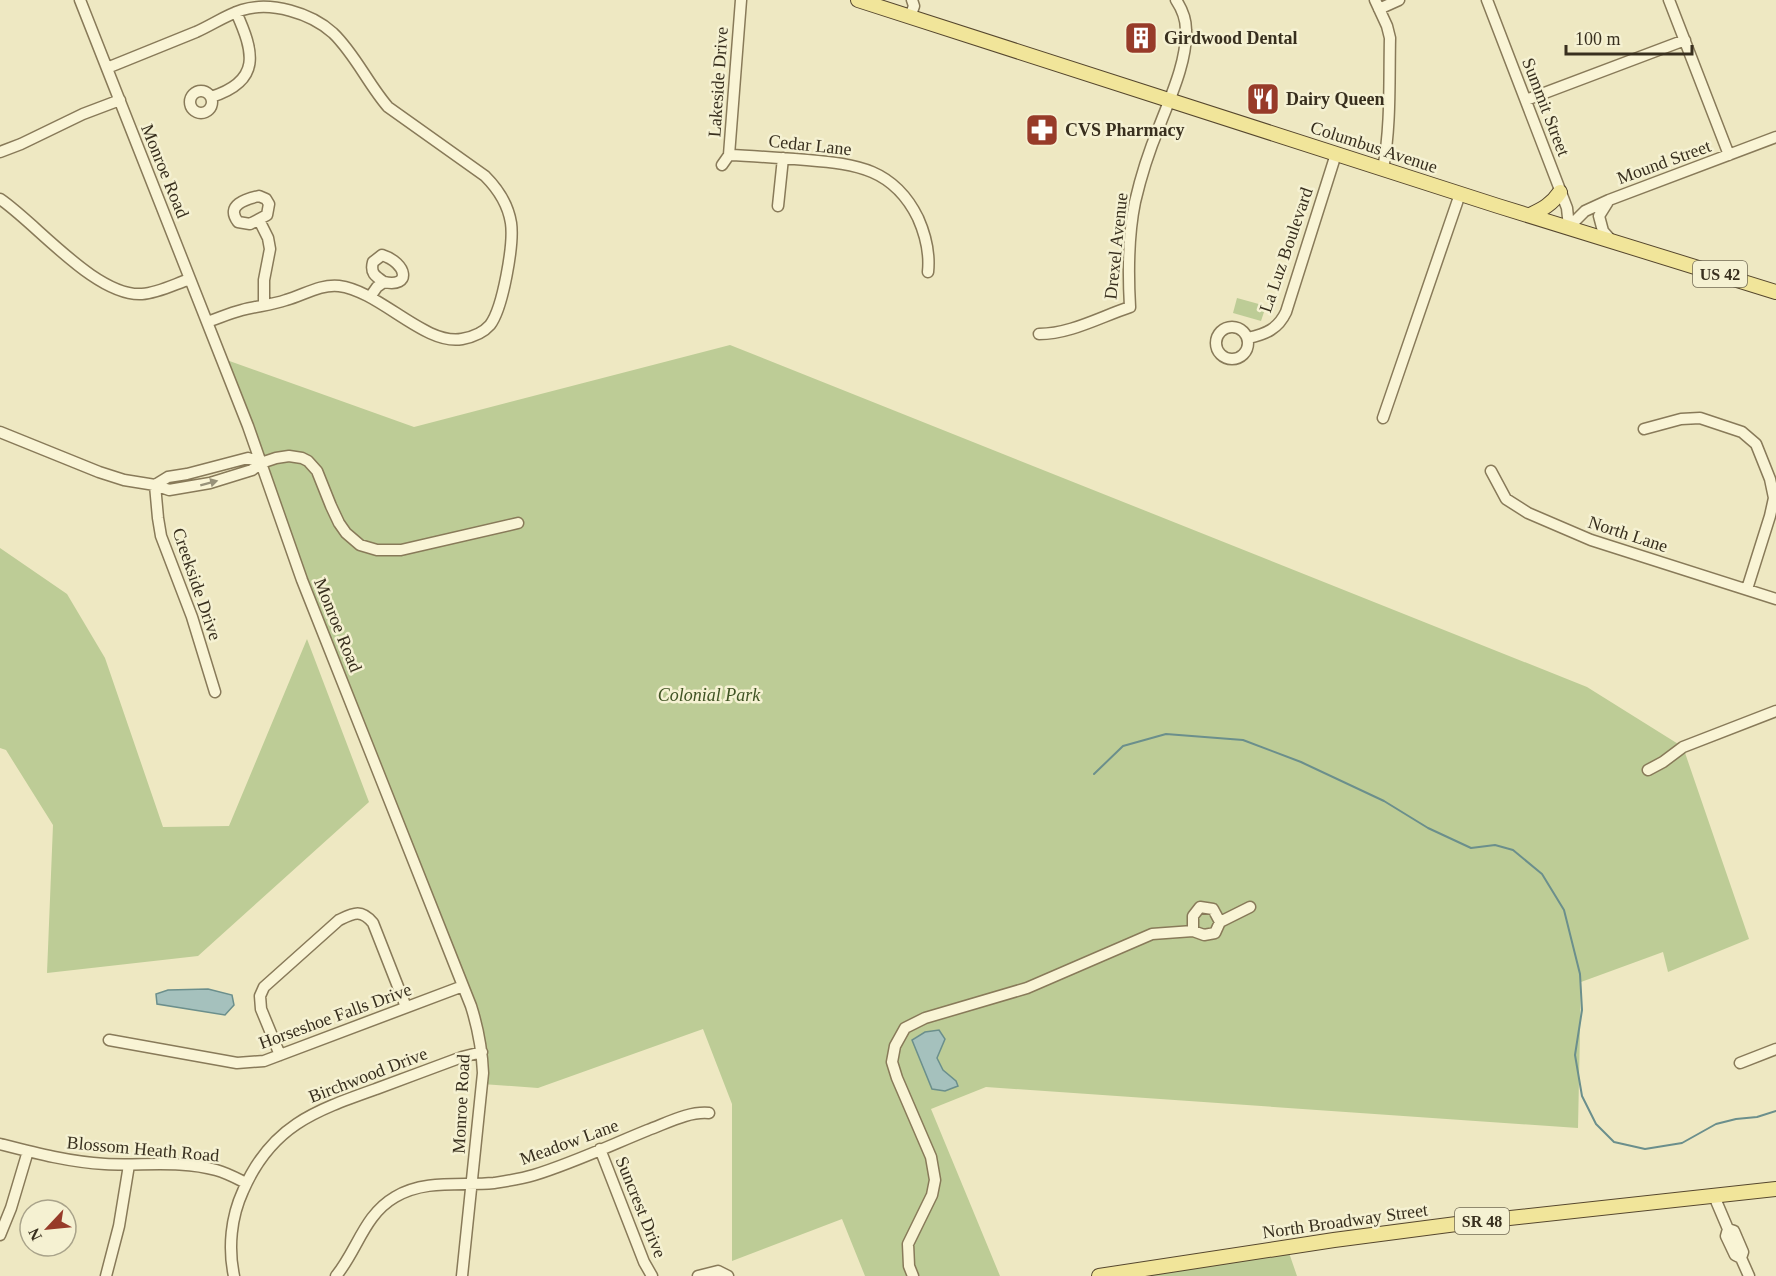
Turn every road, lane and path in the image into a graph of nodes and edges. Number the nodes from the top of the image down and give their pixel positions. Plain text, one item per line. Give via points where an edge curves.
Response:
1 (80, 0) edge
2 (741, 0) edge
3 (858, 0) edge
4 (912, 0) edge
5 (1176, 0) edge
6 (1399, 0) edge
7 (1488, 0) edge
8 (1669, 0) edge
9 (888, 4) edge
10 (1377, 5) edge
11 (236, 12) junction
12 (910, 17) junction
13 (1685, 40) junction
14 (107, 68) junction
15 (211, 97) dead end
16 (120, 100) junction
17 (1169, 100) junction
18 (1526, 100) junction
19 (1776, 137) edge
20 (0, 152) edge
21 (1336, 154) junction
22 (729, 155) junction
23 (1729, 155) junction
24 (783, 158) junction
25 (722, 165) dead end
26 (1383, 169) junction
27 (1560, 192) junction
28 (1460, 194) junction
29 (1, 199) edge
30 (1609, 200) junction
31 (778, 206) dead end
32 (1530, 215) junction
33 (259, 220) dead end
34 (1569, 226) junction
35 (1611, 240) junction
36 (928, 272) dead end
37 (190, 279) junction
38 (384, 282) dead end
39 (1776, 292) edge
40 (370, 297) junction
41 (264, 305) junction
42 (207, 322) junction
43 (1039, 334) dead end
44 (1248, 338) dead end
45 (1383, 418) dead end
46 (1644, 429) dead end
47 (0, 432) edge
48 (261, 463) junction
49 (1491, 471) dead end
50 (155, 485) junction
51 (518, 523) dead end
52 (1747, 589) junction
53 (1776, 599) edge
54 (215, 692) dead end
55 (1776, 711) edge
56 (1648, 770) dead end
57 (1250, 907) dead end
58 (1220, 921) junction
59 (1193, 931) junction
60 (463, 986) junction
61 (406, 1007) junction
62 (109, 1040) dead end
63 (1776, 1049) edge
64 (482, 1052) junction
65 (280, 1055) junction
66 (1740, 1063) dead end
67 (709, 1113) dead end
68 (0, 1144) edge
69 (600, 1149) junction
70 (28, 1151) junction
71 (129, 1165) junction
72 (246, 1183) junction
73 (472, 1184) junction
74 (1776, 1189) edge
75 (1714, 1196) junction
76 (0, 1235) edge
77 (106, 1276) edge
78 (234, 1276) edge
79 (336, 1276) edge
80 (462, 1276) edge
81 (652, 1276) edge
82 (698, 1276) edge
83 (728, 1276) edge
84 (913, 1276) edge
85 (1099, 1276) edge
86 (1749, 1276) edge

1 - 14 street, Monroe Road
2 - 22 street, Lakeside Drive
3 - 9 main road, Columbus Avenue / US 42
4 - 12 street
5 - 17 street via 1186,23 1186,41
6 - 10 street
7 - 18 street, Summit Street
8 - 13 street
9 - 12 main road, Columbus Avenue / US 42
10 - 26 street via 1390,38 1389,114
11 - 14 street
11 - 15 street via 250,50 248,68 233,87
11 - 40 street via 269,7 305,16 327,28 388,107 484,176 504,200 511,223 510,254 498,309 481,333 458,340 441,338
12 - 17 main road, Columbus Avenue / US 42
13 - 18 street
13 - 23 street
14 - 16 street, Monroe Road
16 - 20 street
16 - 37 street, Monroe Road
17 - 21 main road, Columbus Avenue / US 42
17 - 43 street, Drexel Avenue via 1135,203 1130,235 1130,307 1071,329
18 - 27 street, Summit Street
19 - 23 street, Mound Street
21 - 26 main road, Columbus Avenue / US 42
21 - 44 street, La Luz Boulevard via 1286,312 1270,332
22 - 24 street, Cedar Lane
22 - 25 street, Lakeside Drive
23 - 30 street, Mound Street
24 - 31 street
24 - 36 street, Cedar Lane via 852,165 876,173 892,184 906,197 921,225 930,260
26 - 28 main road, Columbus Avenue / US 42
27 - 32 main road via 1554,201
27 - 34 street, Summit Street
28 - 32 main road, Columbus Avenue / US 42
28 - 45 street
29 - 37 street via 105,284 141,294
30 - 34 street, Mound Street via 1585,210
30 - 35 street via 1599,216 1603,231
32 - 34 main road, Columbus Avenue / US 42
33 - 41 street via 270,249
34 - 35 main road, Columbus Avenue / US 42
35 - 39 main road, Columbus Avenue / US 42
37 - 42 street, Monroe Road
38 - 40 street
40 - 41 street via 353,289 328,286
41 - 42 street
42 - 48 street, Monroe Road
46 - 52 street via 1700,418 1742,432 1756,444 1774,498
47 - 50 street via 124,480
48 - 50 street via 248,458 168,477
48 - 51 street via 289,456 308,461 321,476 346,533 360,545 377,550 401,550
48 - 60 street, Monroe Road via 302,580
49 - 52 street, North Lane via 1506,499 1528,513 1591,540
50 - 54 street, Creekside Drive via 161,536
52 - 53 street, North Lane
55 - 56 street via 1683,747
57 - 58 street
58 - 59 street via 1215,933
58 - 59 street via 1213,909 1200,907 1193,916
59 - 84 street via 1152,934 1027,988 925,1018 905,1028 892,1062 931,1157 935,1179 932,1195 908,1244
60 - 61 street, Horseshoe Falls Drive
60 - 64 street, Monroe Road
61 - 65 street, Horseshoe Falls Drive
61 - 65 street via 373,922 366,915 349,915 264,987 261,1009
62 - 65 street, Horseshoe Falls Drive via 237,1063
63 - 66 street
64 - 72 street, Birchwood Drive via 309,1116 272,1144
64 - 73 street, Monroe Road
67 - 69 street, Meadow Lane via 673,1120
68 - 70 street, Blossom Heath Road
69 - 73 street, Meadow Lane via 534,1175
69 - 81 street, Suncrest Drive
70 - 71 street, Blossom Heath Road via 80,1162
70 - 76 street
71 - 72 street, Blossom Heath Road via 208,1168
71 - 77 street
72 - 78 street, Birchwood Drive via 232,1228
73 - 79 street, Meadow Lane via 416,1188 398,1195 370,1219
73 - 80 street, Monroe Road
74 - 75 main road, North Broadway Street / SR 48
75 - 85 main road, North Broadway Street / SR 48 via 1464,1223
75 - 86 street via 1728,1228 1726,1236
82 - 83 street via 718,1271

